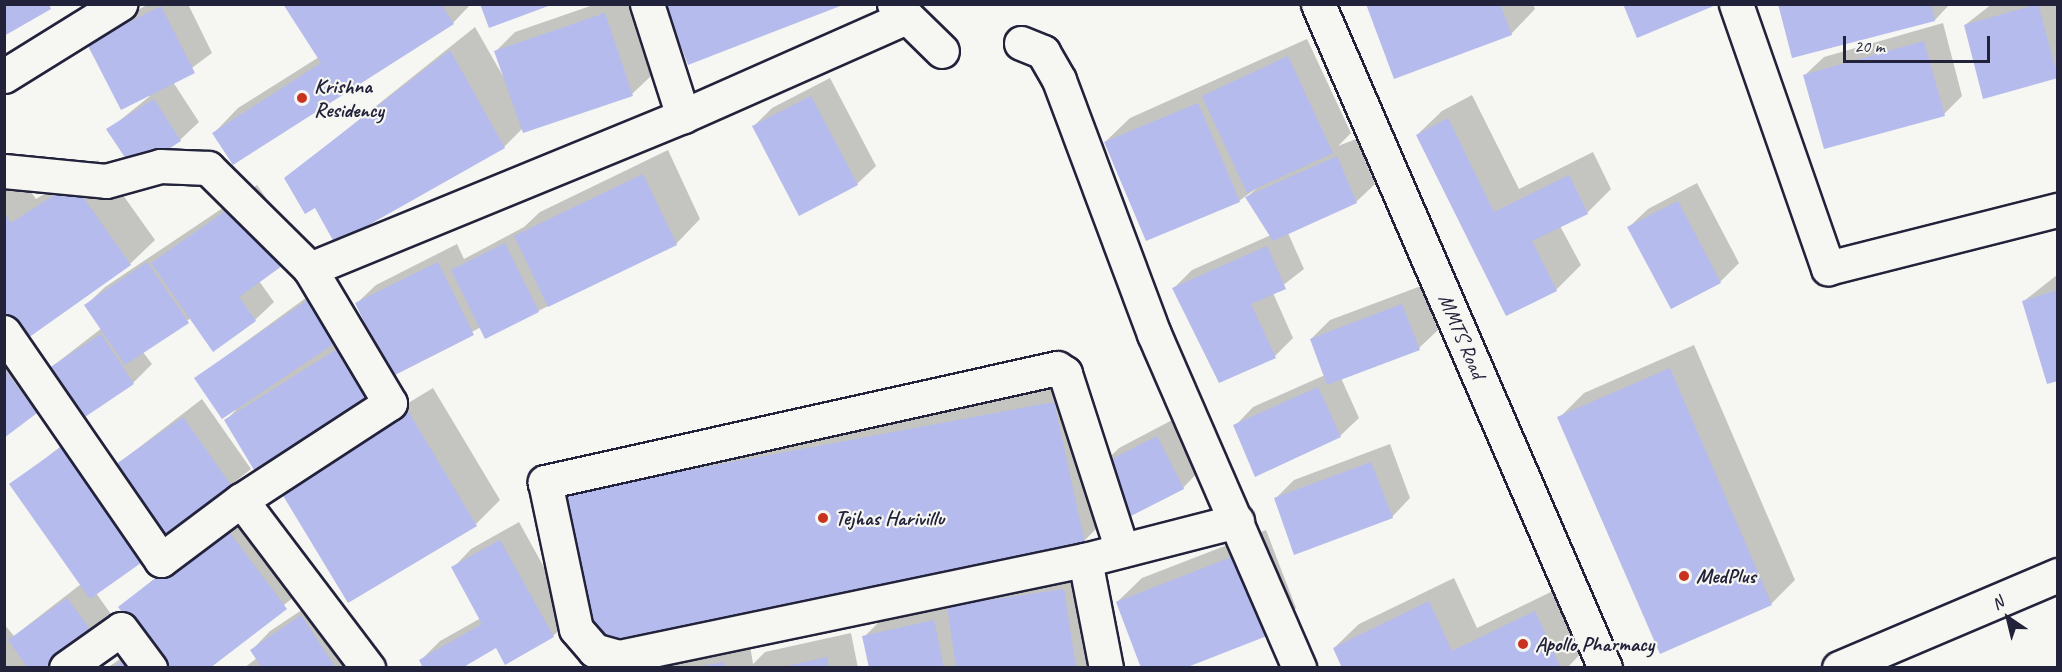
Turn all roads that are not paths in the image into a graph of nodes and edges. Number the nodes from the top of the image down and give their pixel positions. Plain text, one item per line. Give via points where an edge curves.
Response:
1 (120, 4) edge
2 (647, 4) edge
3 (1318, 4) edge
4 (1736, 4) edge
5 (900, 11) edge
6 (1021, 43) dead end
7 (942, 51) dead end
8 (4, 76) edge
9 (683, 116) junction
10 (4, 171) edge
11 (2058, 210) edge
12 (310, 268) junction
13 (4, 332) edge
14 (241, 500) junction
15 (1237, 521) junction
16 (1122, 550) junction
17 (1085, 560) junction
18 (2058, 575) edge
19 (66, 668) edge
20 (150, 668) edge
21 (368, 668) edge
22 (1106, 668) edge
23 (1299, 668) edge
24 (1605, 668) edge
25 (1839, 668) edge

1 - 8 street
2 - 9 street
3 - 24 street, MMTS Road
4 - 11 street via 1828,268
5 - 7 street
5 - 9 street
6 - 15 street via 1043,52 1059,80 1154,334
9 - 12 street
10 - 12 street via 106,181 160,166 208,168
12 - 14 street via 390,403
13 - 14 street via 161,560
14 - 21 street
15 - 16 street
15 - 23 street
16 - 17 street
16 - 17 street via 1065,373 1057,368 545,482 576,629 594,650 619,657
17 - 22 street
18 - 25 street
19 - 20 street via 121,629

